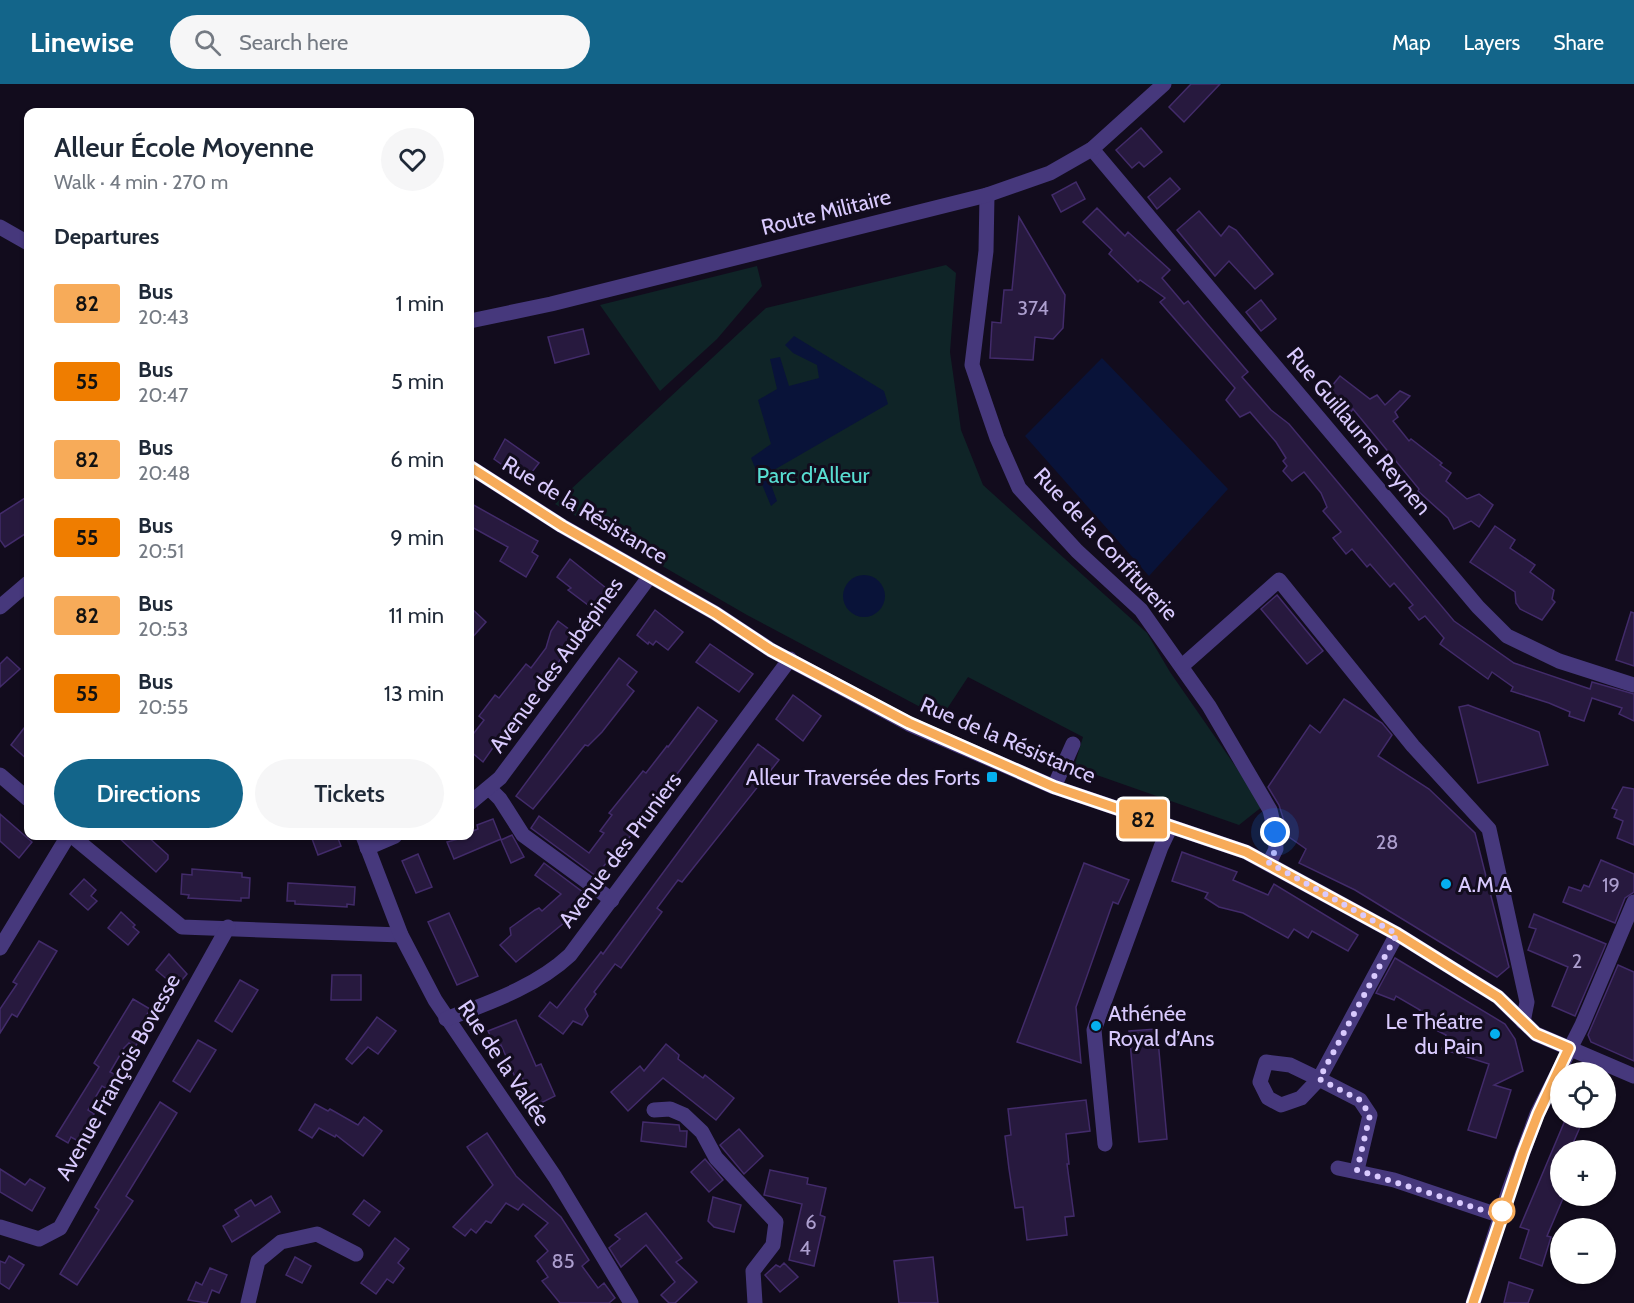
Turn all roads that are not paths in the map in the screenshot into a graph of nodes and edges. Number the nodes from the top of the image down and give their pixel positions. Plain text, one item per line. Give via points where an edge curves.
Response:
1 (1164, 84) edge
2 (1092, 149) junction
3 (987, 195) junction
4 (0, 227) edge
5 (24, 241) edge
6 (474, 320) edge
7 (474, 470) edge
8 (650, 576) junction
9 (24, 586) edge
10 (0, 606) edge
11 (790, 659) junction
12 (1182, 666) junction
13 (1634, 685) edge
14 (1073, 744) dead end
15 (0, 775) edge
16 (1054, 787) junction
17 (490, 789) junction
18 (24, 796) edge
19 (474, 800) edge
20 (1170, 828) junction
21 (68, 840) edge
22 (75, 840) edge
23 (365, 842) edge
24 (1269, 863) junction
25 (612, 900) junction
26 (1634, 902) edge
27 (228, 927) junction
28 (1397, 934) junction
29 (401, 935) junction
30 (0, 948) edge
31 (446, 1019) junction
32 (1523, 1022) junction
33 (1569, 1048) junction
34 (1634, 1076) edge
35 (654, 1110) dead end
36 (1105, 1143) dead end
37 (1338, 1168) dead end
38 (1357, 1170) junction
39 (1501, 1216) junction
40 (0, 1227) edge
41 (356, 1254) dead end
42 (248, 1303) edge
43 (631, 1303) edge
44 (755, 1303) edge
45 (1473, 1303) edge

1 - 2 street, Route Militaire
2 - 3 street, Route Militaire via 1050,173
2 - 13 street, Rue Guillaume Reynen via 1478,607 1507,636 1559,662
3 - 6 street, Route Militaire
3 - 12 street, Rue de la Confiturerie via 986,251 972,365 997,438 1019,488 1077,551 1141,610
4 - 5 street
7 - 8 street, Rue de la Résistance
8 - 11 street, Rue de la Résistance
8 - 17 street, Avenue des Aubépines
9 - 10 street
11 - 16 street, Rue de la Résistance via 909,723
11 - 25 street, Avenue des Pruniers
12 - 24 street, Rue de la Confiturerie via 1242,759 1269,810 1276,849
12 - 32 street via 1279,580 1413,746 1489,829 1527,1002
14 - 16 street
15 - 18 street
16 - 20 street, Rue de la Résistance
17 - 19 street, Avenue des Aubépines
17 - 25 street via 523,835
20 - 24 street, Rue de la Résistance
20 - 36 street via 1094,1030
21 - 30 street
22 - 27 street via 182,927
23 - 29 street, Rue de la Vallée
24 - 28 street, Rue de la Résistance
25 - 31 street, Avenue des Pruniers via 579,945 556,968
26 - 33 street
27 - 29 street
27 - 40 street, Avenue François Bovesse via 60,1228 39,1239
28 - 32 street, Rue de la Résistance via 1498,997
28 - 38 street via 1319,1079 1360,1100 1370,1115
29 - 31 street, Rue de la Vallée
31 - 43 street, Rue de la Vallée via 555,1177
32 - 33 street, Rue de la Résistance via 1536,1034
33 - 34 street, Rue de la Résistance
33 - 39 street via 1538,1114
35 - 44 street via 670,1109 684,1115 702,1132 716,1158 776,1222 773,1245 753,1271
37 - 38 street
38 - 39 street
39 - 45 street
41 - 42 street via 317,1234 281,1242 258,1261

